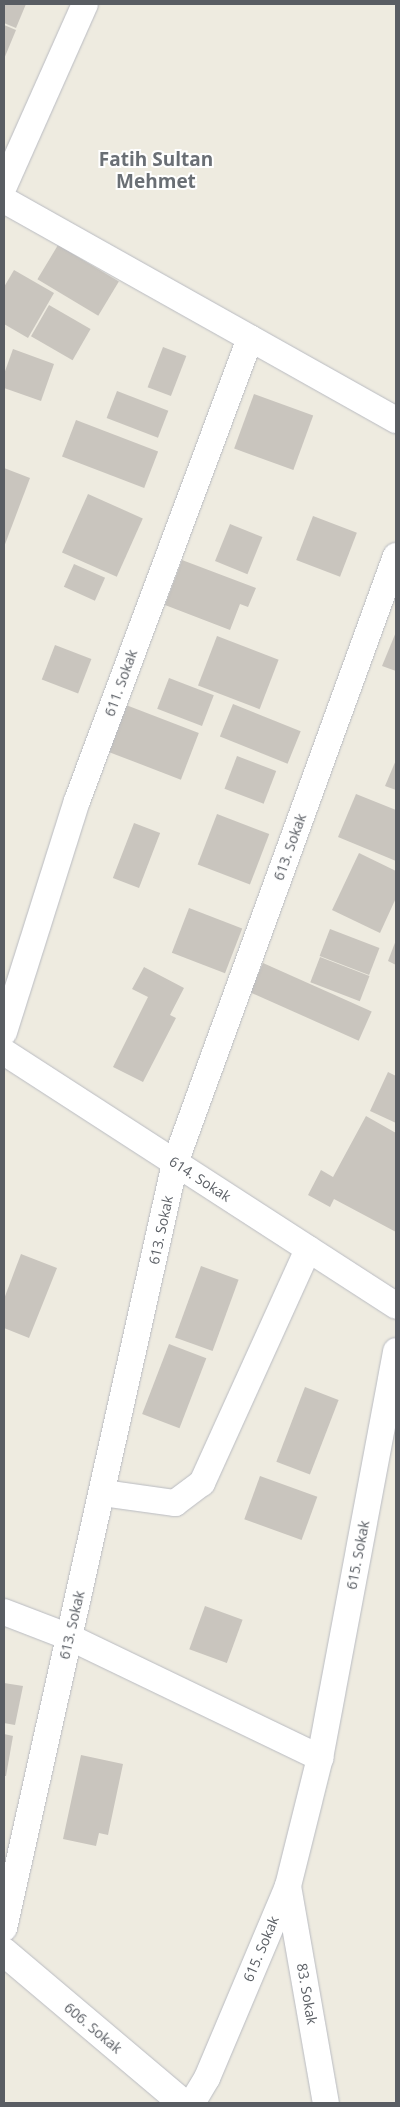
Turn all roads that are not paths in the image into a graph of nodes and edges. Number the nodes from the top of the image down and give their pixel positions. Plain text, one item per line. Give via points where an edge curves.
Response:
1 (85, 4) edge
2 (4, 186) edge
3 (4, 200) edge
4 (250, 338) junction
5 (396, 420) edge
6 (396, 556) edge
7 (4, 1032) edge
8 (4, 1052) edge
9 (175, 1163) junction
10 (308, 1249) junction
11 (396, 1306) edge
12 (396, 1351) edge
13 (103, 1493) junction
14 (4, 1612) edge
15 (69, 1638) junction
16 (320, 1758) junction
17 (288, 1886) junction
18 (4, 1928) edge
19 (4, 1952) edge
20 (183, 2103) edge
21 (192, 2103) edge
22 (326, 2103) edge

1 - 2 street
3 - 4 street
4 - 5 street
4 - 7 street, 611. Sokak via 77,802
6 - 9 street, 613. Sokak
8 - 9 street, 614. Sokak
9 - 10 street, 614. Sokak
9 - 13 street, 613. Sokak
10 - 11 street, 614. Sokak
10 - 13 street via 202,1483 175,1503
12 - 16 street, 615. Sokak
13 - 15 street, 613. Sokak
14 - 15 street
15 - 16 street
15 - 18 street, 613. Sokak
16 - 17 street, 615. Sokak
17 - 21 street, 615. Sokak via 207,2078
17 - 22 street, 83. Sokak
19 - 20 street, 606. Sokak

